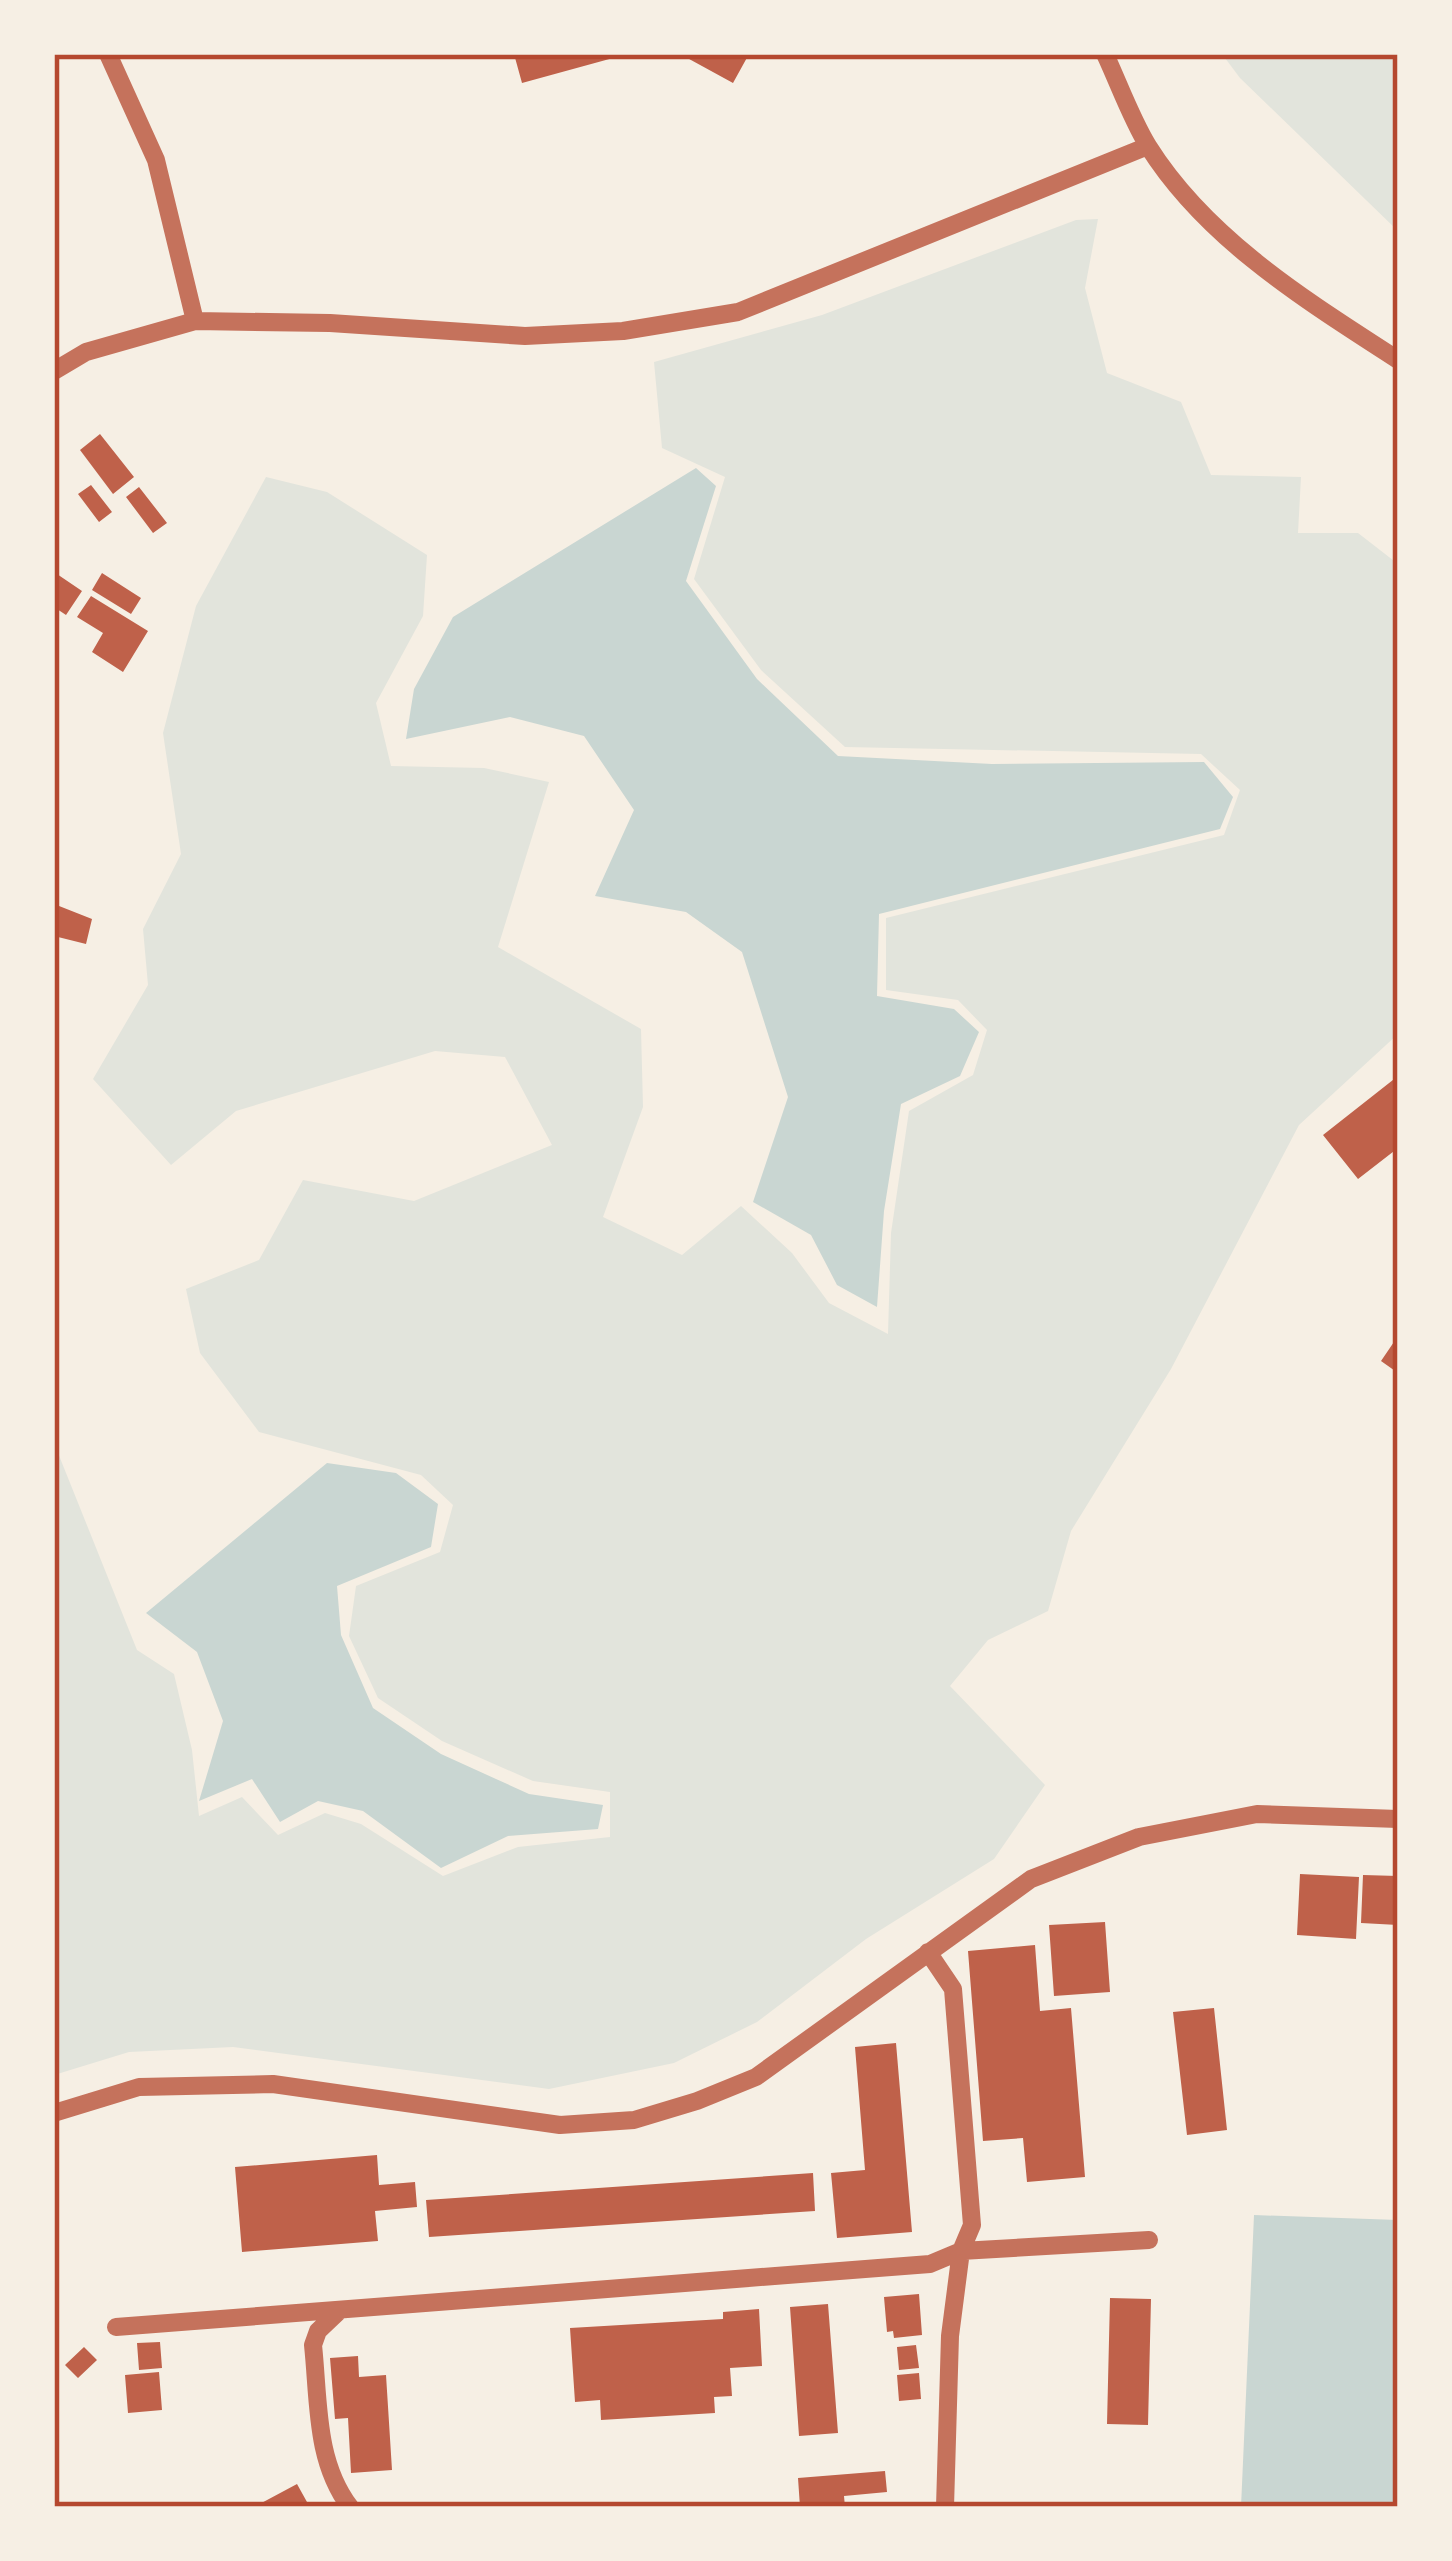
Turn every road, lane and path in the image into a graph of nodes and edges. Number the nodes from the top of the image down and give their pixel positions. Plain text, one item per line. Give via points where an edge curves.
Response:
1 (108, 54) edge
2 (1105, 54) edge
3 (1148, 146) junction
4 (195, 321) junction
5 (1398, 360) edge
6 (54, 371) edge
7 (1398, 1819) edge
8 (928, 1952) junction
9 (54, 2113) edge
10 (1149, 2240) dead end
11 (961, 2252) junction
12 (338, 2312) junction
13 (116, 2326) dead end
14 (350, 2507) edge
15 (945, 2507) edge

1 - 4 street via 156,160
2 - 3 street
3 - 4 street via 738,312 623,331 525,336
3 - 5 street via 1240,250
4 - 6 street via 86,352
7 - 8 street via 1257,1814 1139,1837 1031,1879
8 - 9 street via 756,2077 634,2120 560,2125 273,2084 139,2087
8 - 11 street via 953,1989 972,2224
10 - 11 street
11 - 12 street via 930,2264
11 - 15 street
12 - 13 street
12 - 14 street via 313,2345 325,2462

